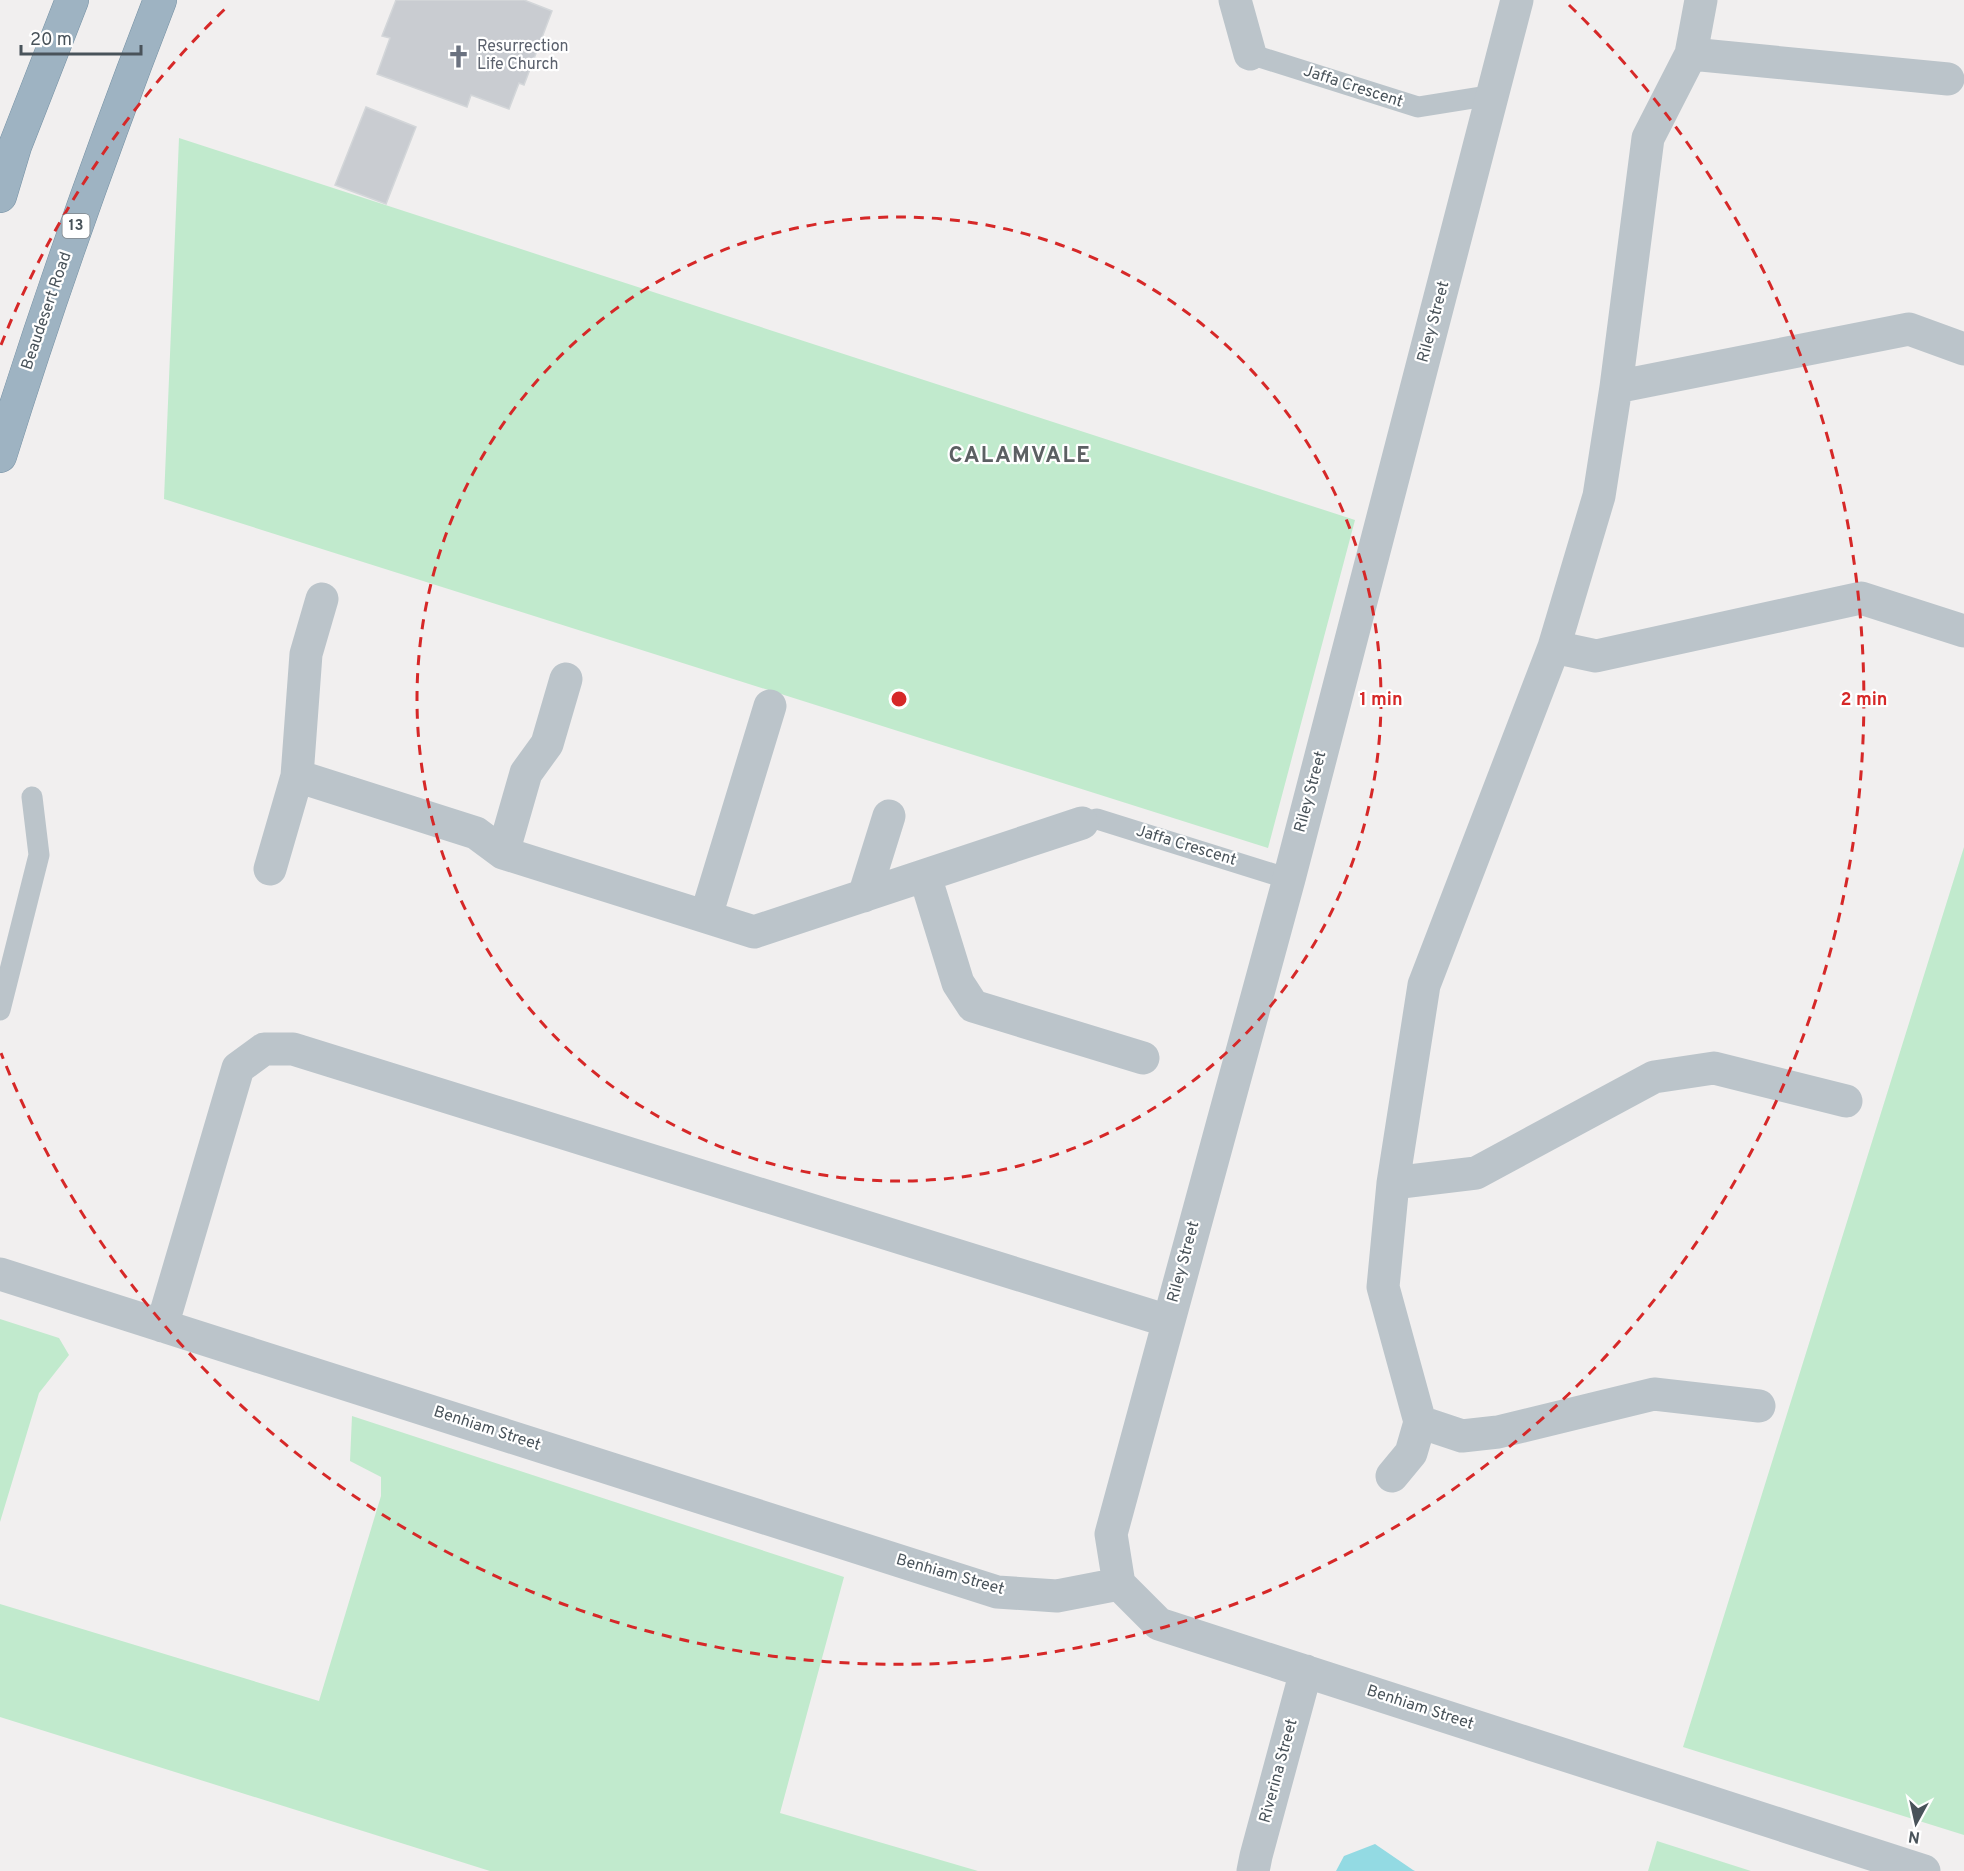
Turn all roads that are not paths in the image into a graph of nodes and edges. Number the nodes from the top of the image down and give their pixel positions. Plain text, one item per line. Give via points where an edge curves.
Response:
1 (72, 0) edge
2 (160, 0) edge
3 (1235, 0) edge
4 (1517, 0) edge
5 (1701, 0) edge
6 (1250, 54) joint
7 (1691, 54) junction
8 (1948, 79) dead end
9 (1493, 95) junction
10 (0, 196) edge
11 (1964, 349) edge
12 (1616, 387) junction
13 (0, 456) edge
14 (322, 599) dead end
15 (1964, 631) edge
16 (1554, 647) junction
17 (567, 679) dead end
18 (770, 706) dead end
19 (297, 777) junction
20 (33, 797) dead end
21 (889, 816) dead end
22 (1082, 823) joint
23 (503, 853) junction
24 (270, 869) dead end
25 (925, 876) junction
26 (1289, 879) junction
27 (864, 896) junction
28 (706, 916) junction
29 (0, 1010) edge
30 (1143, 1058) dead end
31 (1846, 1101) dead end
32 (1393, 1183) junction
33 (0, 1274) edge
34 (1168, 1321) junction
35 (162, 1326) junction
36 (1759, 1406) dead end
37 (1420, 1422) junction
38 (1392, 1476) dead end
39 (1119, 1584) junction
40 (1306, 1671) junction
41 (1253, 1871) edge
42 (1924, 1871) edge

1 - 10 highway via 15,146
2 - 13 highway, Beaudesert Road / 13 via 57,280
3 - 6 street
4 - 9 street, Riley Street
5 - 7 street
6 - 9 lane, Jaffa Crescent via 1418,107
7 - 8 street
7 - 12 street via 1648,138
9 - 26 street, Riley Street
11 - 12 street via 1909,329
12 - 16 street via 1599,496
14 - 19 street via 306,654
15 - 16 street via 1861,598 1596,656
16 - 32 street via 1424,985
17 - 23 street via 547,744 526,773
18 - 28 street
19 - 23 street via 476,833
19 - 24 street
20 - 29 lane via 39,855
21 - 27 street
22 - 25 street
22 - 26 lane, Jaffa Crescent via 1098,819
23 - 28 street
25 - 27 street
25 - 30 street via 958,983 973,1006
26 - 34 street, Riley Street
27 - 28 street via 754,932
31 - 32 street via 1714,1068 1654,1077 1476,1173
32 - 37 street via 1383,1287
33 - 35 street, Benhiam Street
34 - 35 street via 293,1049 264,1049 238,1068
34 - 39 street, Riley Street via 1111,1534
35 - 39 street, Benhiam Street via 997,1592 1057,1596
36 - 37 street via 1654,1394 1489,1433 1462,1436
37 - 38 street via 1411,1453
39 - 40 street, Benhiam Street via 1159,1624
40 - 41 street, Riverina Street
40 - 42 street, Benhiam Street

